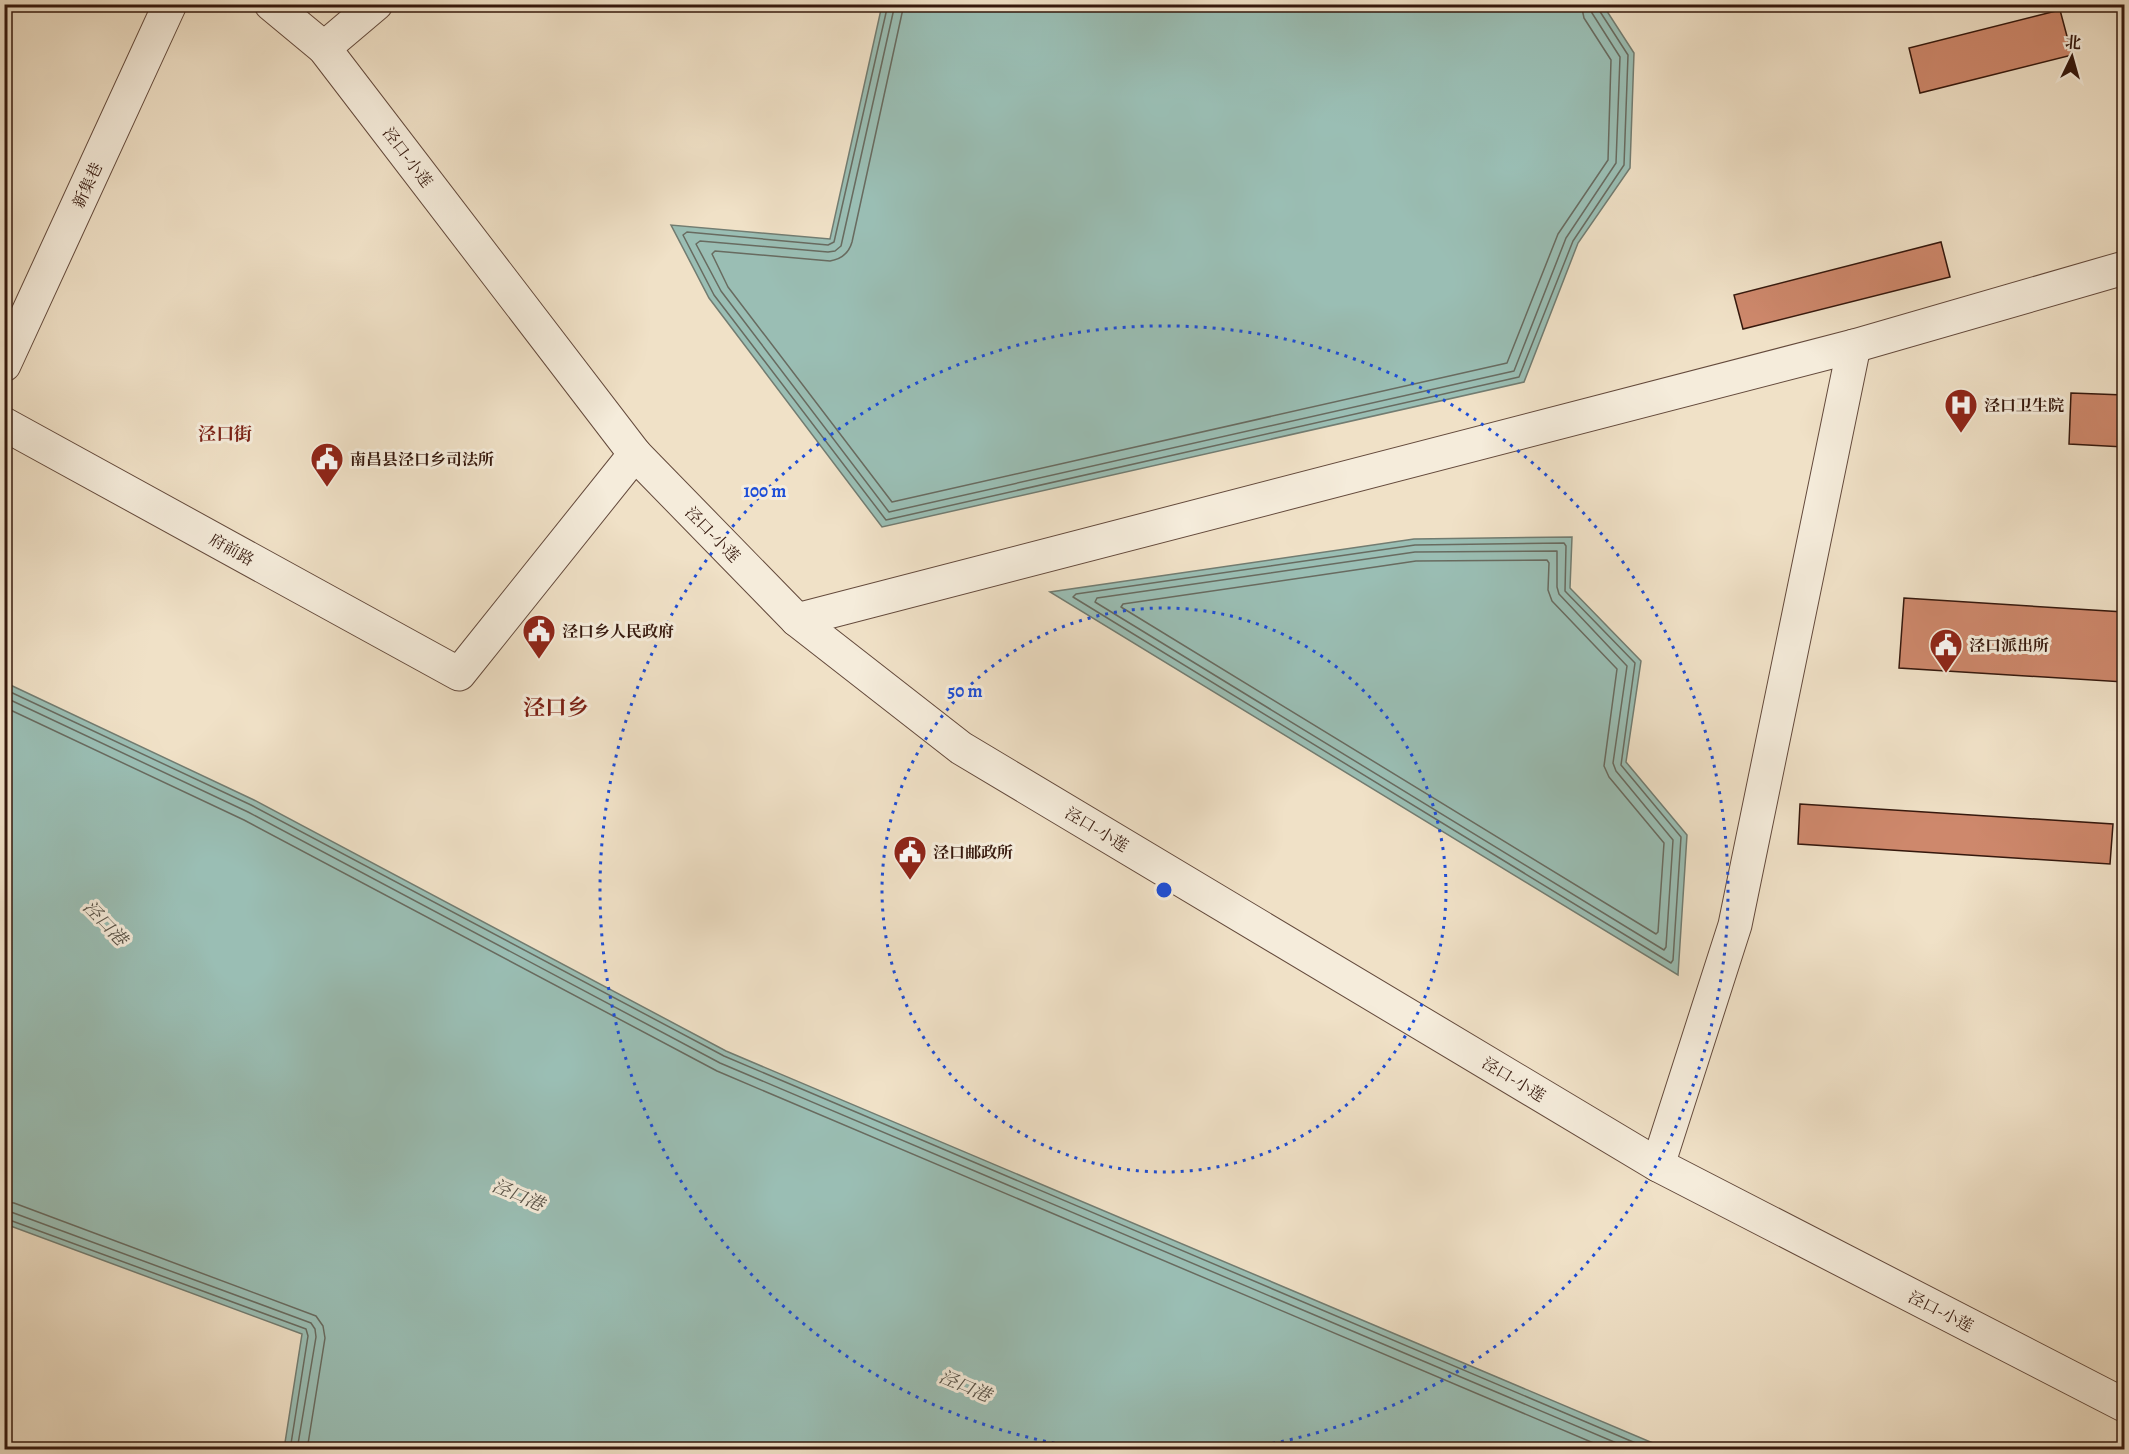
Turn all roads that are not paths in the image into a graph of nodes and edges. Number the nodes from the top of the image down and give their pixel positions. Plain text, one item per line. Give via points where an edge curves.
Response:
1 (170, 4) edge
2 (271, 4) edge
3 (376, 4) edge
4 (324, 48) junction
5 (2124, 268) edge
6 (1854, 346) junction
7 (4, 364) edge
8 (4, 424) edge
9 (635, 454) junction
10 (797, 620) junction
11 (1658, 1165) junction
12 (2124, 1405) edge

1 - 7 street, 新集巷
2 - 4 street, 泾口-小莲
3 - 4 street
4 - 9 street, 泾口-小莲
5 - 6 street
6 - 10 street
6 - 11 street via 1735,925
8 - 9 street, 府前路 via 459,674
9 - 10 street, 泾口-小莲
10 - 11 street, 泾口-小莲 via 961,748
11 - 12 street, 泾口-小莲

